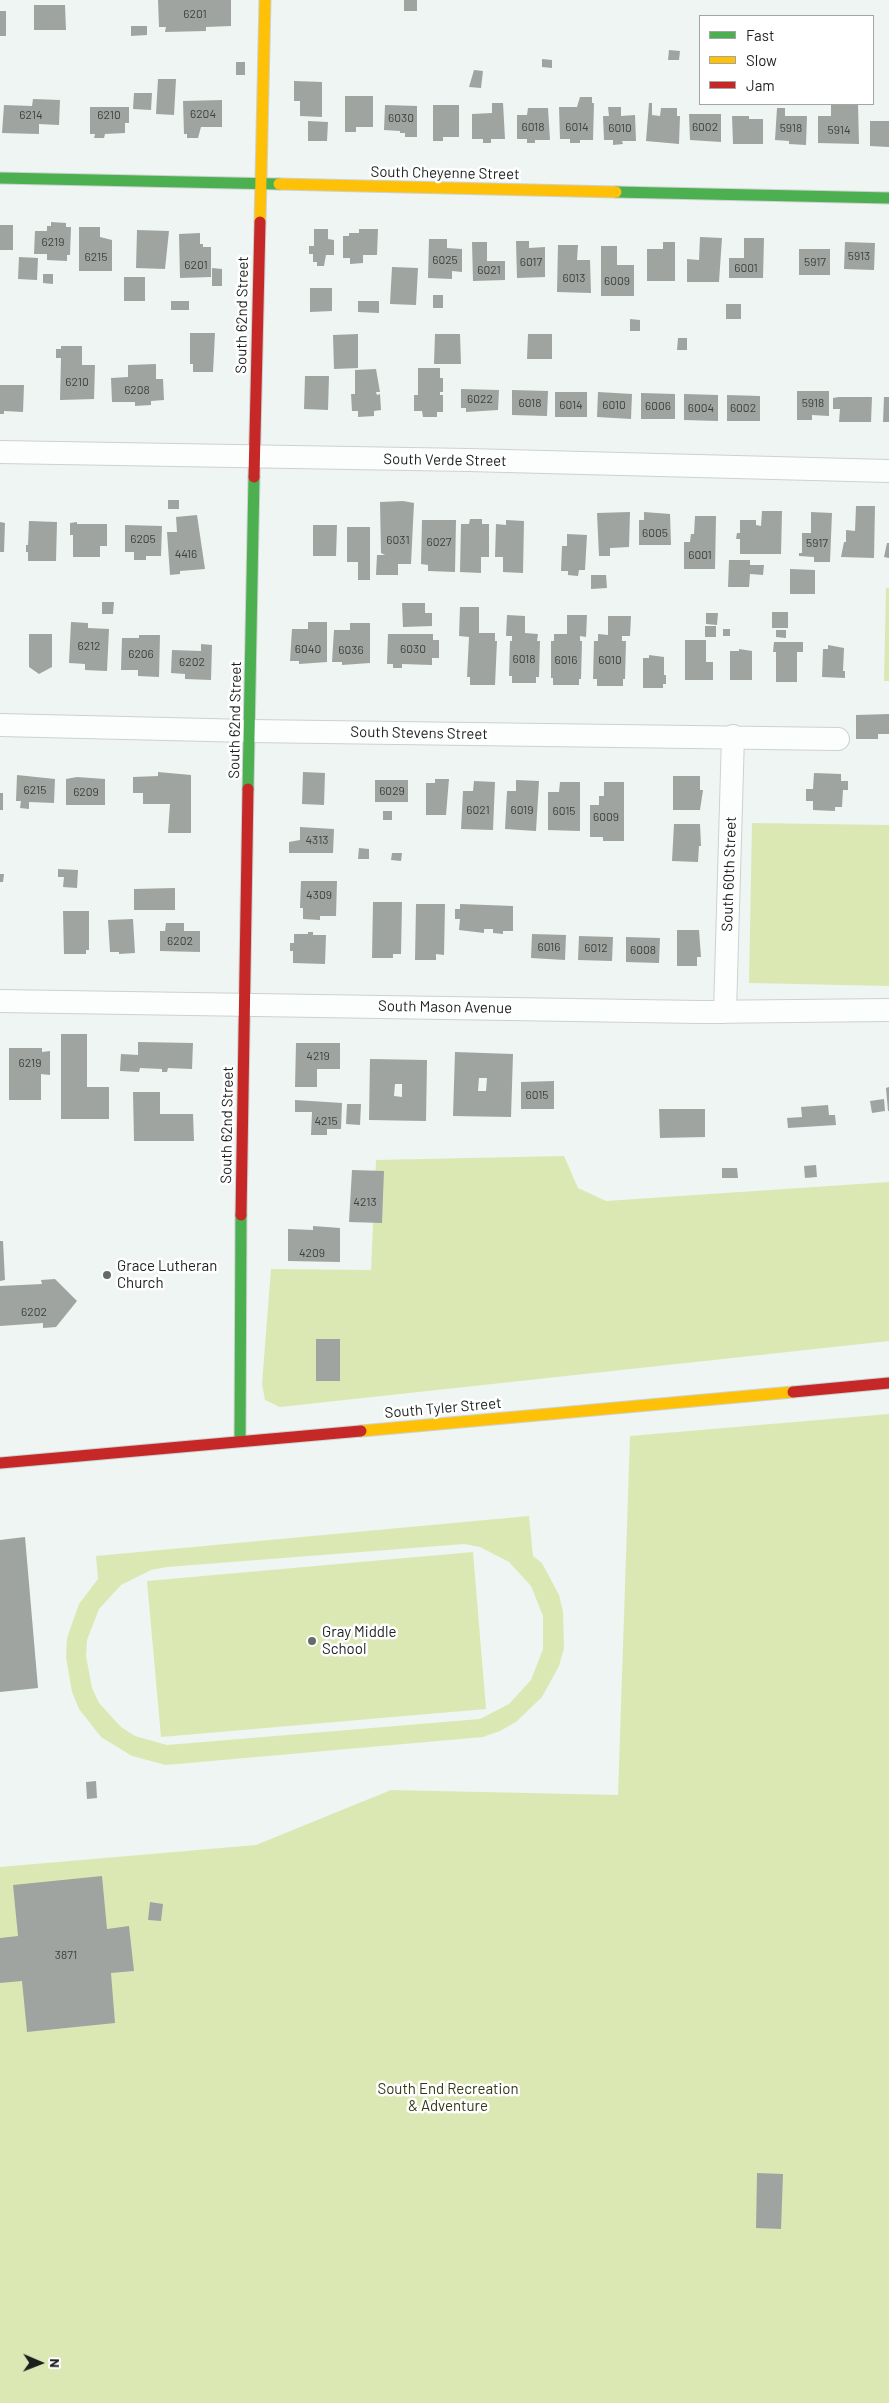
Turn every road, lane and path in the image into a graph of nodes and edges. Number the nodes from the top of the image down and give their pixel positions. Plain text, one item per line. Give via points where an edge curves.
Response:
1 (265, 0) edge
2 (0, 178) edge
3 (261, 184) junction
4 (889, 198) edge
5 (0, 452) edge
6 (254, 457) junction
7 (889, 471) edge
8 (0, 725) edge
9 (250, 731) junction
10 (733, 736) junction
11 (838, 739) dead end
12 (0, 1001) edge
13 (245, 1004) junction
14 (889, 1010) edge
15 (725, 1012) junction
16 (889, 1383) edge
17 (240, 1441) junction
18 (0, 1464) edge

1 - 3 street, South 62nd Street
2 - 3 street, South Cheyenne Street
3 - 4 street, South Cheyenne Street
3 - 6 street, South 62nd Street
5 - 6 street, South Verde Street
6 - 7 street, South Verde Street
6 - 9 street, South 62nd Street
8 - 9 street, South Stevens Street
9 - 10 street, South Stevens Street
9 - 13 street, South 62nd Street
10 - 11 street, South Stevens Street
10 - 15 street, South 60th Street
12 - 13 street, South Mason Avenue
13 - 15 street, South Mason Avenue
13 - 17 street, South 62nd Street
14 - 15 street, South Mason Avenue
16 - 17 street, South Tyler Street
17 - 18 street, South Tyler Street

